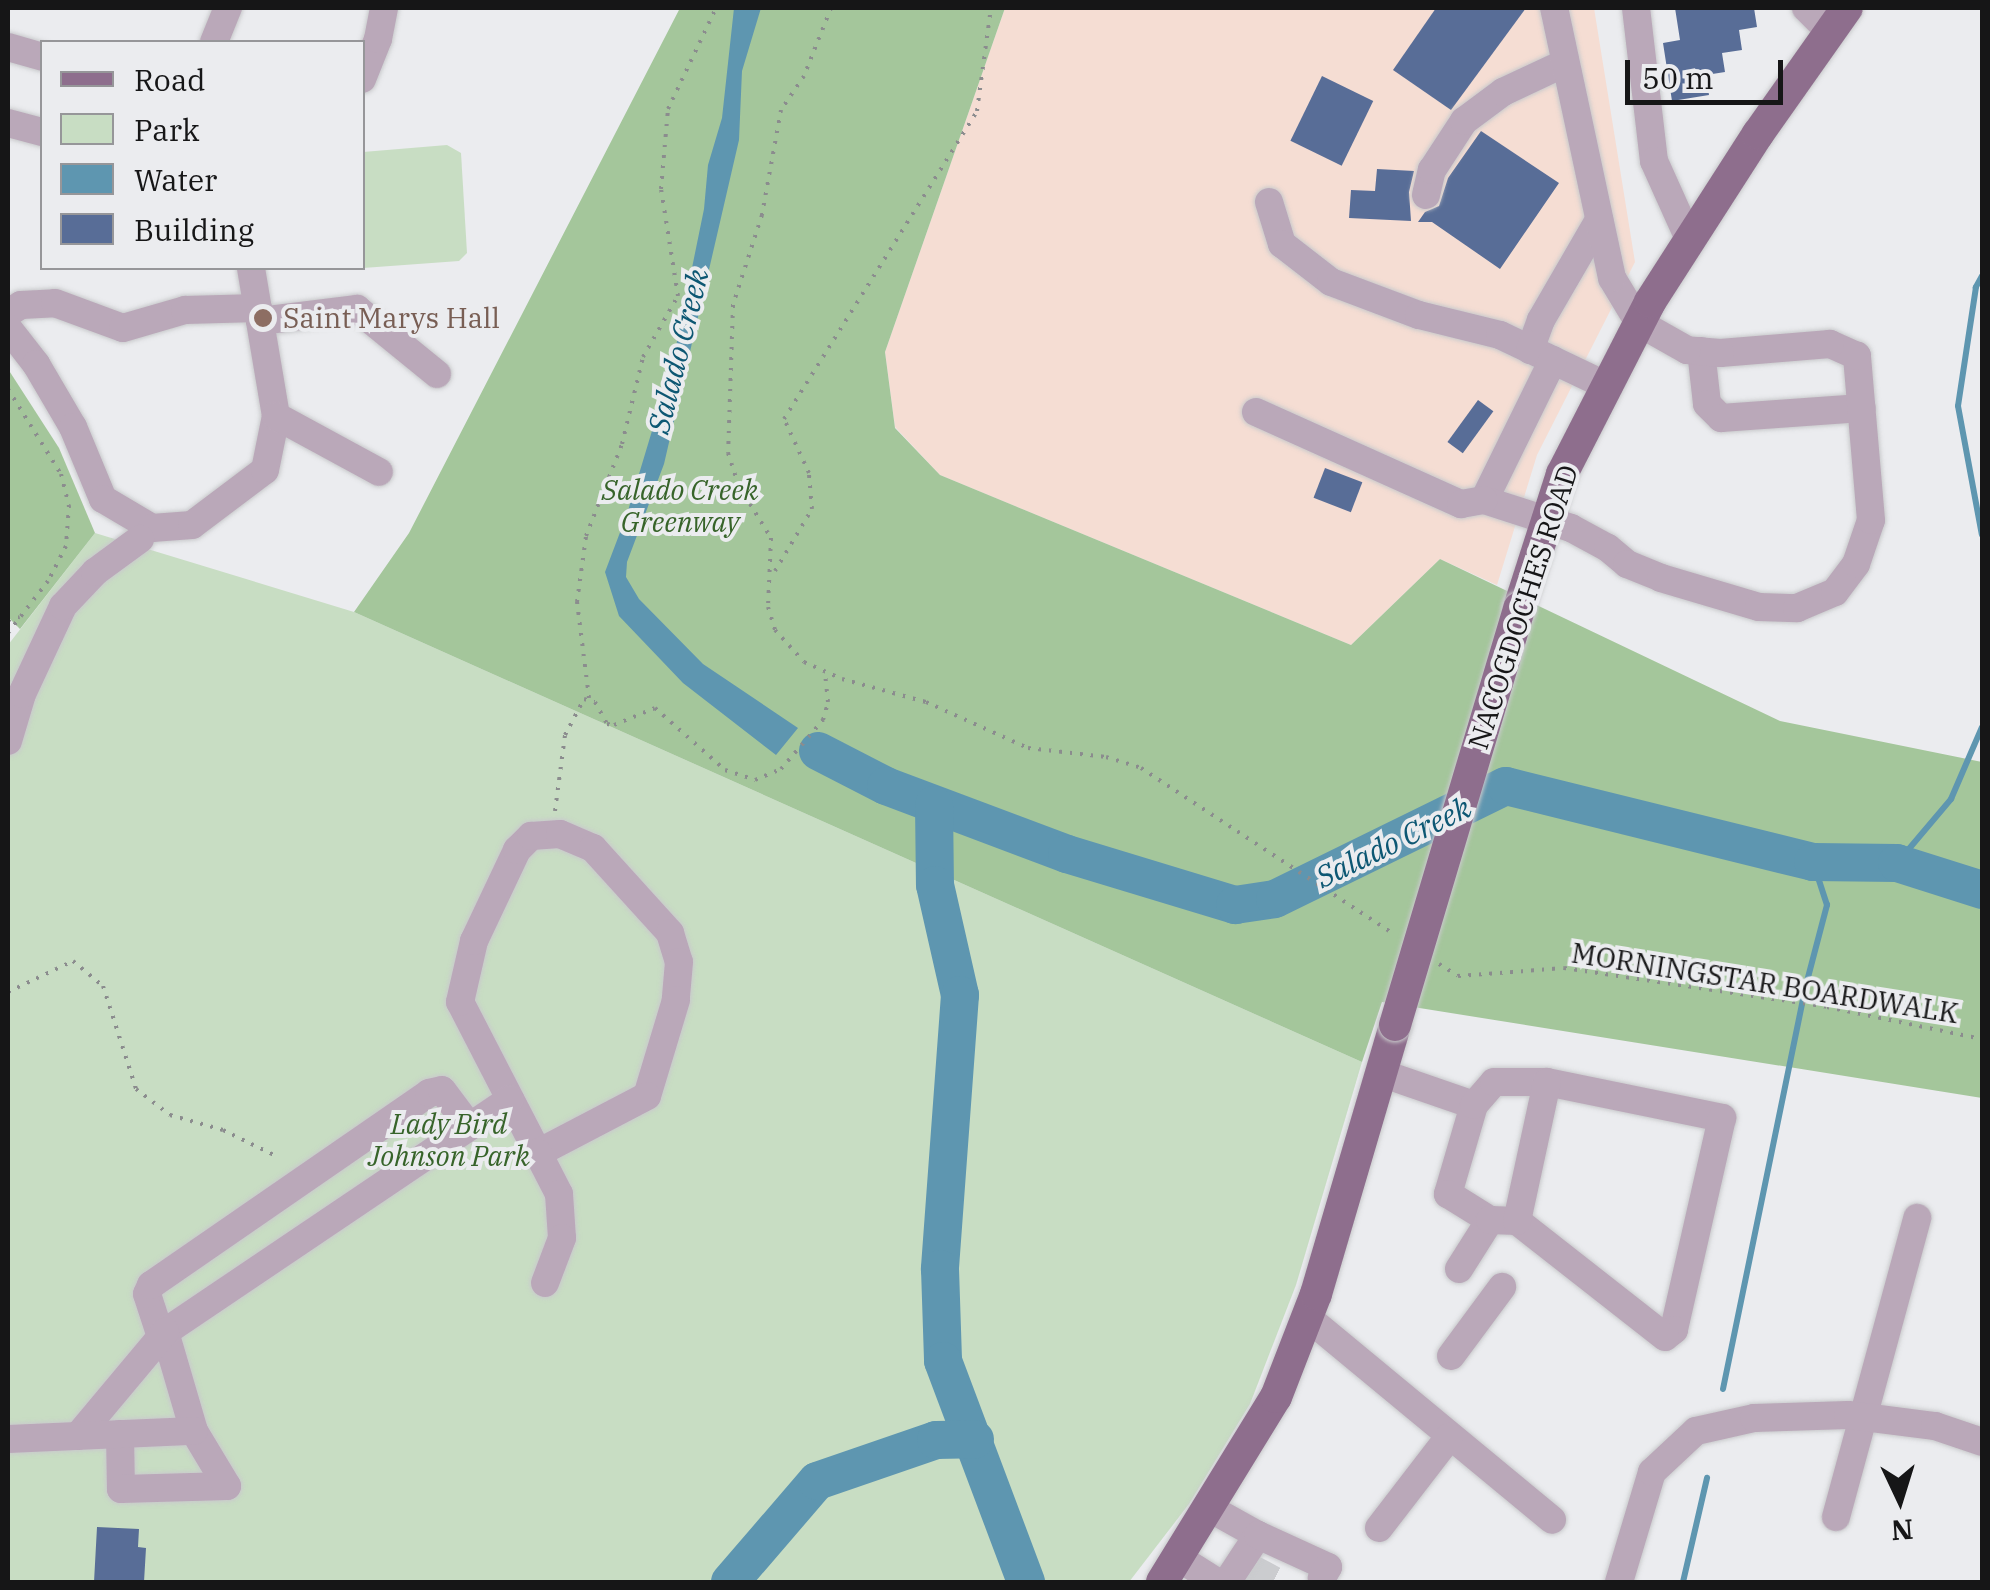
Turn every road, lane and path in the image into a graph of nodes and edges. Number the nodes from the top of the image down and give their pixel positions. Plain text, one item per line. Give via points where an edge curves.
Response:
1 (384, 8) edge
2 (716, 8) edge
3 (831, 8) edge
4 (992, 8) edge
5 (1554, 8) edge
6 (1636, 8) edge
7 (1806, 8) edge
8 (1839, 20) edge
9 (8, 47) edge
10 (40, 57) edge
11 (1565, 62) junction
12 (365, 72) edge
13 (8, 122) edge
14 (40, 131) edge
15 (1426, 194) dead end
16 (1269, 202) dead end
17 (1599, 220) junction
18 (1688, 239) junction
19 (251, 270) edge
20 (8, 313) edge
21 (259, 314) junction
22 (1639, 322) junction
23 (8, 328) edge
24 (1701, 351) junction
25 (1541, 355) junction
26 (436, 374) dead end
27 (1605, 386) junction
28 (8, 389) edge
29 (1862, 408) junction
30 (1256, 412) dead end
31 (276, 416) junction
32 (379, 472) dead end
33 (1484, 500) junction
34 (1546, 521) junction
35 (140, 539) dead end
36 (772, 575) junction
37 (20, 618) junction
38 (8, 620) edge
39 (8, 633) edge
40 (825, 672) junction
41 (588, 698) junction
42 (8, 741) edge
43 (560, 834) junction
44 (1408, 943) dead end
45 (1425, 954) dead end
46 (8, 992) edge
47 (1982, 1040) edge
48 (1381, 1072) junction
49 (1547, 1082) junction
50 (510, 1099) junction
51 (1474, 1105) junction
52 (469, 1126) junction
53 (538, 1153) junction
54 (276, 1156) dead end
55 (1917, 1218) dead end
56 (1504, 1220) junction
57 (1460, 1269) dead end
58 (545, 1284) dead end
59 (1502, 1287) dead end
60 (1307, 1317) junction
61 (163, 1335) junction
62 (1451, 1356) dead end
63 (1864, 1416) junction
64 (194, 1430) junction
65 (120, 1434) junction
66 (78, 1436) junction
67 (1449, 1437) junction
68 (8, 1439) edge
69 (1982, 1442) edge
70 (1210, 1509) junction
71 (1836, 1517) dead end
72 (1552, 1520) dead end
73 (1379, 1528) dead end
74 (1258, 1534) junction
75 (1170, 1570) edge
76 (1239, 1571) edge
77 (1322, 1578) dead end
78 (1217, 1582) edge
79 (1619, 1582) edge

1 - 12 street
2 - 41 path via 668,109 661,188 678,296 642,358 622,444 586,536 577,602
3 - 36 path via 804,76 781,110 762,214 733,305 728,453 739,486 771,538
4 - 36 path via 977,112 784,419 809,473 812,509
5 - 11 street
6 - 18 street via 1654,161
7 - 8 street
8 - 18 main road, NACOGDOCHES ROAD
9 - 10 street
11 - 15 street via 1503,92 1464,121 1432,170
11 - 17 street
13 - 14 street
16 - 25 street via 1282,244 1331,282
17 - 22 street via 1612,278
17 - 25 street via 1541,320
18 - 22 main road, NACOGDOCHES ROAD
19 - 21 street
20 - 21 street via 21,305 55,304 122,328 186,310
21 - 26 street via 356,309
21 - 31 street
22 - 24 street via 1687,350
22 - 27 main road, NACOGDOCHES ROAD
23 - 31 street via 73,427 103,499 152,528 192,526 265,470
24 - 29 street via 1830,344 1856,356
24 - 29 street via 1707,404 1721,418
25 - 27 street
25 - 33 street
27 - 34 main road, NACOGDOCHES ROAD
28 - 37 path via 62,474 69,505 66,546
29 - 34 street via 1871,520 1856,564 1834,592 1796,608 1759,607 1661,578
30 - 33 street via 1461,504
31 - 32 street
33 - 34 street
34 - 48 main road, NACOGDOCHES ROAD, bridge
35 - 42 street via 63,606 29,676
36 - 40 path via 768,607 775,630 804,662
37 - 38 path
37 - 39 path
40 - 41 path via 824,720 781,770 755,780 725,770 665,712 655,708 607,724
40 - 44 path via 926,702 1028,748 1124,761
41 - 43 path via 565,735 553,804
43 - 50 street via 531,836 517,850 474,941 460,1002
43 - 53 street via 593,848 670,933 679,962 676,1000 648,1096
45 - 47 path, MORNINGSTAR BOARDWALK via 1458,976 1564,968 1827,1007
46 - 54 path via 73,961 103,986 136,1089 170,1115 223,1130
48 - 51 street
48 - 60 main road, NACOGDOCHES ROAD
49 - 51 street via 1494,1082
49 - 56 street
49 - 56 street via 1722,1118 1674,1330 1665,1337
50 - 52 street
50 - 53 street
51 - 56 street via 1448,1194
52 - 61 street
52 - 61 street via 442,1090 429,1093 151,1285 147,1294
53 - 58 street via 559,1194 562,1238
55 - 63 street
56 - 57 street
59 - 62 street
60 - 67 street
60 - 70 main road, NACOGDOCHES ROAD via 1276,1397
61 - 64 street
61 - 66 street
63 - 69 street via 1936,1426
63 - 71 street
63 - 79 street via 1754,1418 1696,1431 1652,1472
64 - 65 street
64 - 65 street via 227,1486 121,1489
65 - 66 street
66 - 68 street
67 - 72 street
67 - 73 street
70 - 74 street
70 - 75 main road, NACOGDOCHES ROAD
74 - 76 street
74 - 77 street via 1328,1567
75 - 78 street

